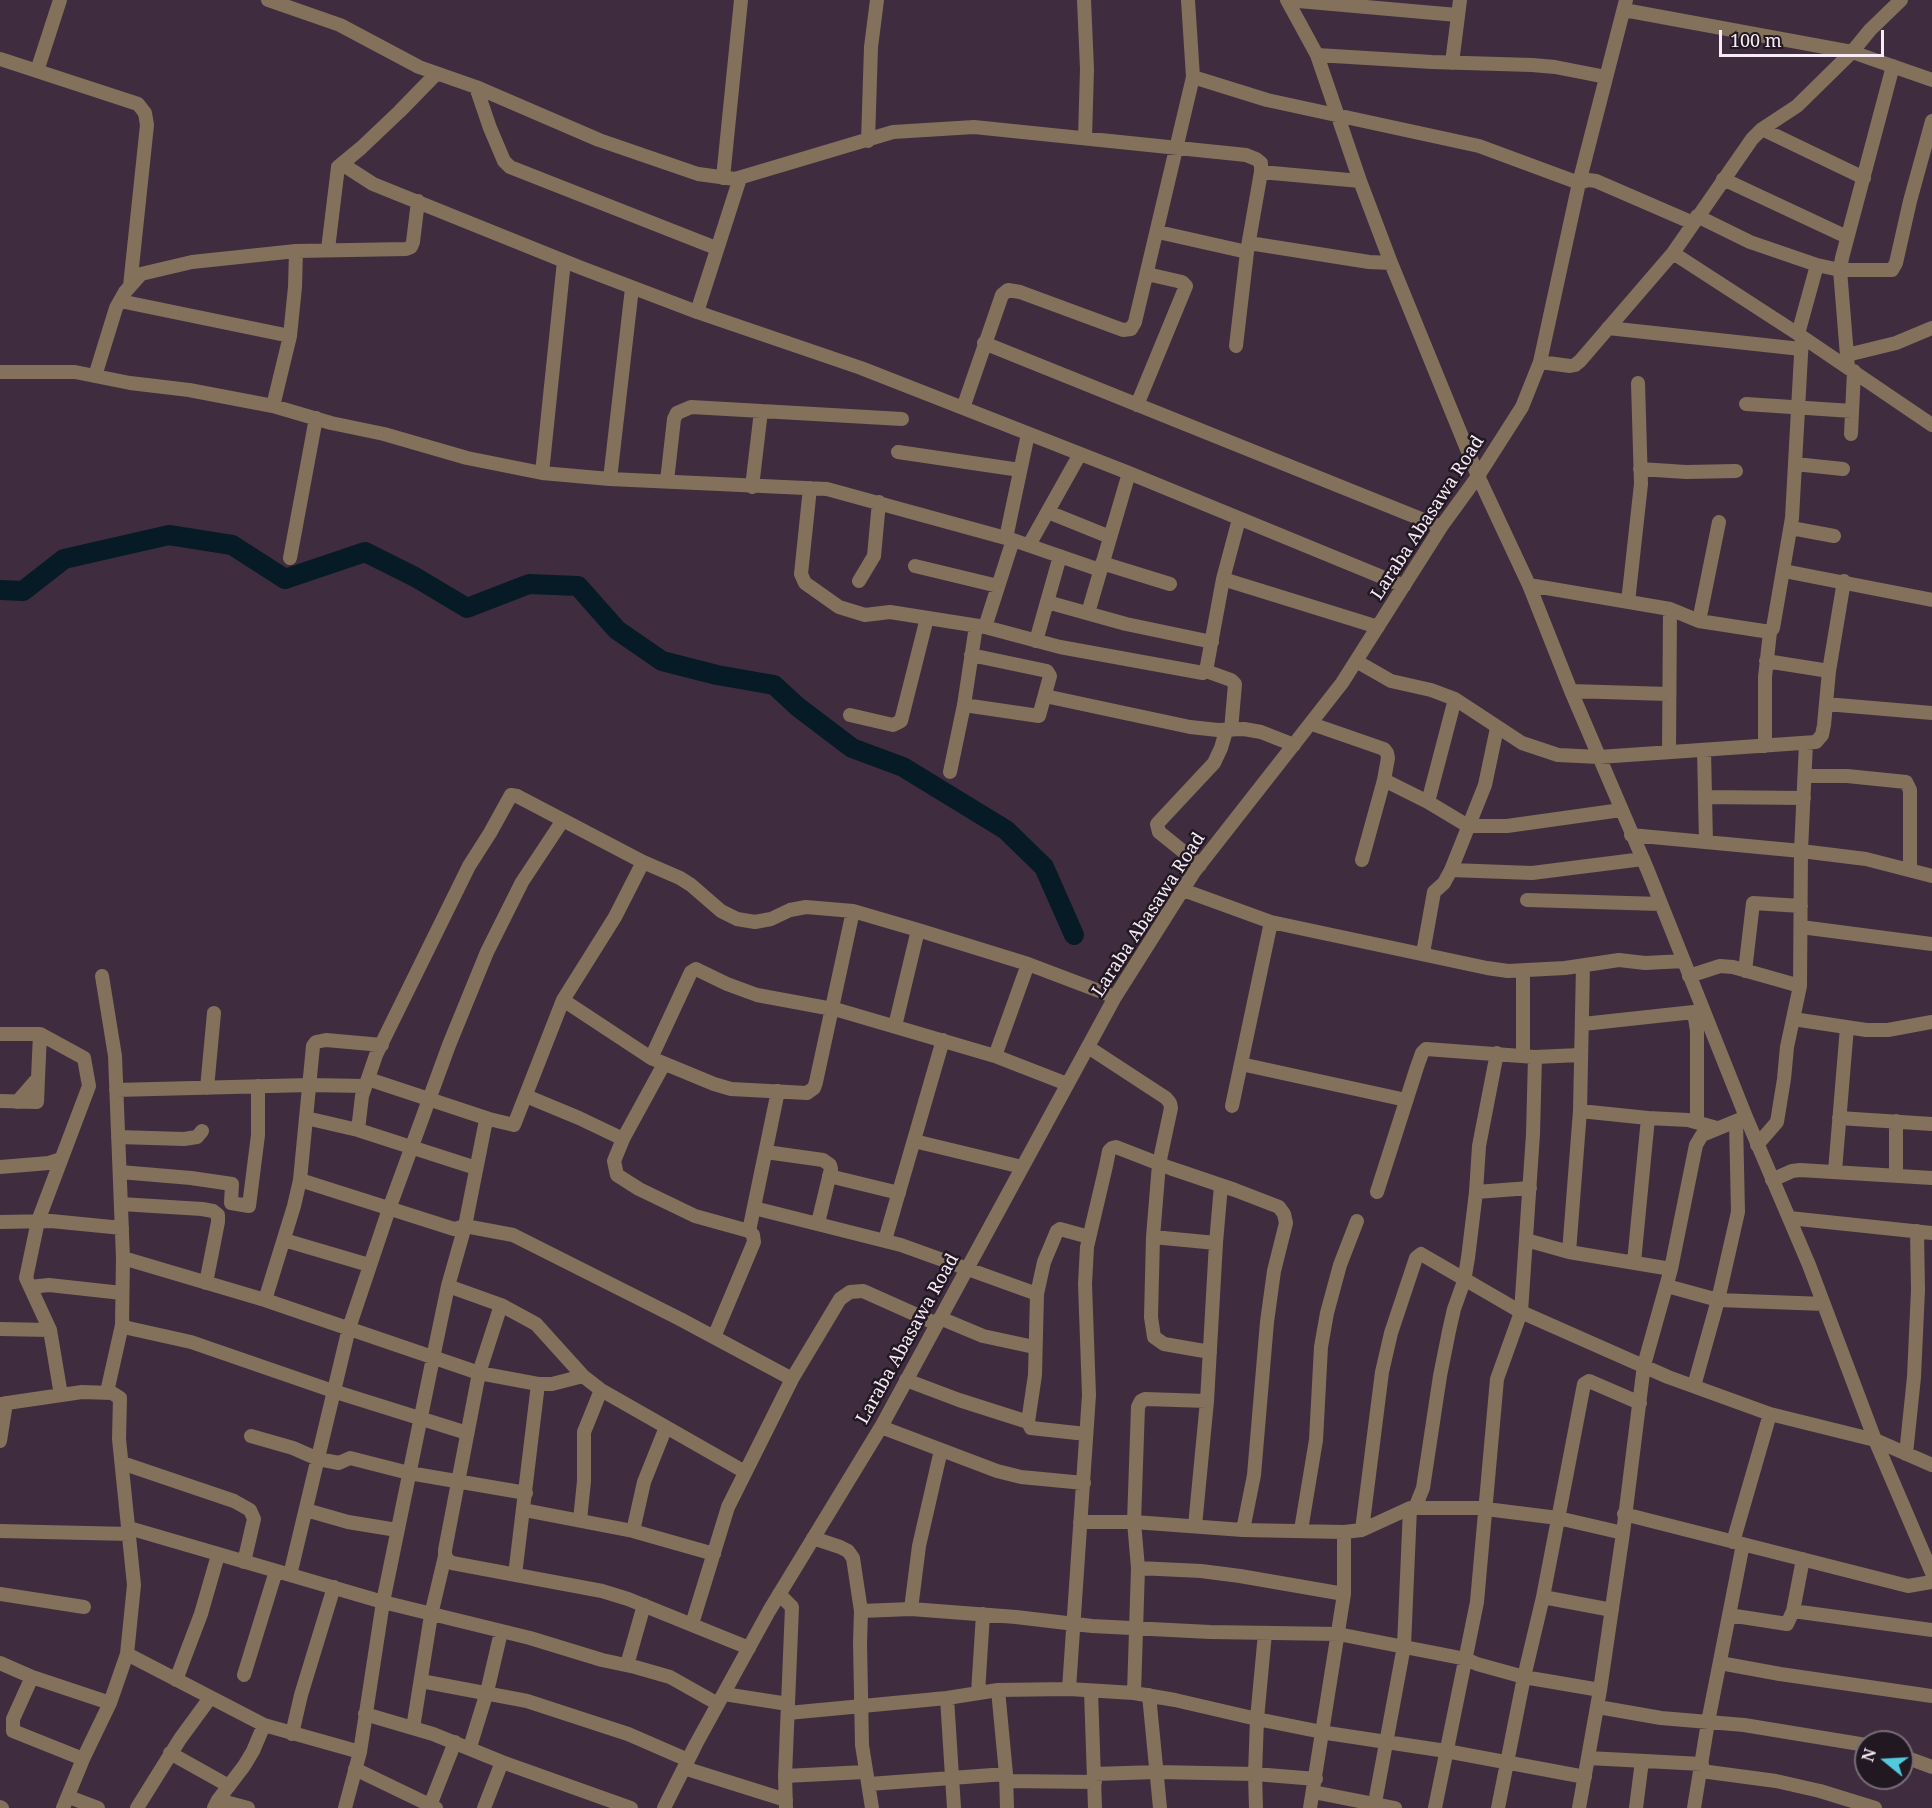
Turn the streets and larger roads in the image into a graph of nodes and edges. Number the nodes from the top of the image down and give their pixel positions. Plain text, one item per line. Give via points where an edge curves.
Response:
1 (60, 0) edge
2 (268, 0) edge
3 (741, 0) edge
4 (877, 0) edge
5 (1084, 0) edge
6 (1188, 0) edge
7 (1287, 0) edge
8 (1460, 0) edge
9 (1901, 0) edge
10 (1625, 5) edge
11 (1457, 15) junction
12 (1852, 52) junction
13 (1317, 56) junction
14 (0, 59) edge
15 (1452, 63) junction
16 (1893, 66) junction
17 (37, 71) junction
18 (436, 74) junction
19 (1192, 77) junction
20 (1606, 77) junction
21 (1932, 80) edge
22 (476, 87) junction
23 (1339, 116) junction
24 (1932, 121) edge
25 (1762, 129) junction
26 (1085, 138) junction
27 (868, 141) junction
28 (1176, 148) junction
29 (342, 164) junction
30 (1261, 172) junction
31 (723, 178) junction
32 (740, 178) junction
33 (1864, 178) junction
34 (1723, 179) junction
35 (1360, 181) junction
36 (1579, 183) junction
37 (418, 201) junction
38 (1695, 219) junction
39 (1158, 231) junction
40 (1847, 237) junction
41 (1248, 247) junction
42 (328, 249) junction
43 (716, 249) junction
44 (296, 251) junction
45 (1673, 253) junction
46 (564, 261) junction
47 (1391, 263) junction
48 (1817, 265) junction
49 (1840, 270) junction
50 (1147, 274) junction
51 (130, 286) junction
52 (632, 288) junction
53 (120, 301) junction
54 (697, 312) junction
55 (1608, 328) junction
56 (1932, 328) edge
57 (290, 336) junction
58 (1800, 340) junction
59 (984, 343) junction
60 (1236, 346) dead end
61 (1540, 362) junction
62 (1850, 364) junction
63 (0, 372) edge
64 (95, 376) junction
65 (1638, 383) dead end
66 (1746, 404) dead end
67 (1137, 405) junction
68 (273, 406) junction
69 (963, 408) junction
70 (1799, 408) junction
71 (760, 411) junction
72 (1852, 411) junction
73 (316, 418) junction
74 (902, 419) dead end
75 (1932, 425) edge
76 (1028, 434) junction
77 (1851, 434) dead end
78 (898, 452) dead end
79 (1080, 454) junction
80 (1796, 464) junction
81 (1640, 469) junction
82 (1843, 469) dead end
83 (1020, 470) junction
84 (1736, 471) dead end
85 (542, 473) junction
86 (1129, 473) junction
87 (1478, 476) junction
88 (610, 479) junction
89 (667, 482) junction
90 (752, 487) junction
91 (810, 488) junction
92 (879, 502) junction
93 (1048, 512) junction
94 (1239, 519) junction
95 (1719, 522) dead end
96 (1441, 527) junction
97 (1791, 528) junction
98 (1834, 536) dead end
99 (1110, 537) junction
100 (1010, 539) junction
101 (1029, 545) junction
102 (1060, 556) junction
103 (290, 558) dead end
104 (1101, 566) junction
105 (915, 567) dead end
106 (1784, 570) junction
107 (1223, 579) junction
108 (859, 581) dead end
109 (1844, 581) junction
110 (1170, 584) dead end
111 (1530, 585) junction
112 (998, 586) junction
113 (1404, 586) junction
114 (1932, 600) edge
115 (1047, 602) junction
116 (1628, 602) junction
117 (1670, 609) junction
118 (1088, 614) junction
119 (927, 618) junction
120 (1699, 621) junction
121 (980, 626) junction
122 (1378, 627) junction
123 (1770, 632) junction
124 (1036, 641) junction
125 (1212, 642) junction
126 (971, 655) junction
127 (1356, 660) junction
128 (1766, 661) junction
129 (1206, 671) junction
130 (1829, 671) junction
131 (1571, 691) junction
132 (1668, 694) junction
133 (1045, 696) junction
134 (1455, 699) junction
135 (1826, 704) junction
136 (964, 705) junction
137 (1932, 713) edge
138 (850, 715) dead end
139 (1312, 724) junction
140 (1497, 728) junction
141 (1228, 730) junction
142 (1806, 743) junction
143 (1294, 745) junction
144 (1765, 746) junction
145 (1704, 750) junction
146 (1669, 752) junction
147 (1599, 757) junction
148 (950, 772) dead end
149 (1805, 776) junction
150 (1384, 780) junction
151 (1705, 797) junction
152 (1804, 798) junction
153 (1428, 801) junction
154 (1621, 810) junction
155 (563, 820) junction
156 (1468, 826) junction
157 (1631, 835) junction
158 (1706, 842) junction
159 (1801, 851) junction
160 (1642, 859) junction
161 (1362, 860) dead end
162 (643, 862) junction
163 (1200, 865) junction
164 (1910, 869) junction
165 (1451, 870) junction
166 (1932, 876) edge
167 (1183, 890) junction
168 (1527, 900) dead end
169 (1661, 904) junction
170 (1801, 906) junction
171 (853, 911) junction
172 (1271, 922) junction
173 (1801, 927) junction
174 (918, 930) junction
175 (1932, 944) edge
176 (1423, 953) junction
177 (1684, 961) junction
178 (1028, 964) junction
179 (1583, 966) junction
180 (1523, 971) junction
181 (1745, 971) junction
182 (102, 976) dead end
183 (1689, 976) junction
184 (1800, 986) junction
185 (1115, 997) junction
186 (563, 1000) junction
187 (832, 1009) junction
188 (1699, 1011) junction
189 (214, 1013) dead end
190 (1793, 1019) junction
191 (1932, 1022) edge
192 (1583, 1024) junction
193 (895, 1026) junction
194 (1847, 1027) junction
195 (0, 1034) edge
196 (40, 1034) junction
197 (943, 1040) junction
198 (382, 1045) junction
199 (1088, 1047) junction
200 (1497, 1053) junction
201 (1580, 1055) junction
202 (995, 1056) junction
203 (1529, 1057) junction
204 (658, 1061) junction
205 (1240, 1064) junction
206 (367, 1082) junction
207 (1067, 1084) junction
208 (309, 1085) junction
209 (258, 1086) junction
210 (207, 1088) junction
211 (116, 1090) junction
212 (778, 1091) junction
213 (526, 1096) junction
214 (430, 1098) junction
215 (1406, 1100) junction
216 (0, 1101) edge
217 (1232, 1106) dead end
218 (1580, 1111) junction
219 (306, 1118) junction
220 (1648, 1118) junction
221 (1839, 1118) junction
222 (489, 1119) junction
223 (1741, 1119) junction
224 (1896, 1121) junction
225 (1696, 1122) junction
226 (1932, 1124) edge
227 (1717, 1128) junction
228 (358, 1130) junction
229 (202, 1131) dead end
230 (118, 1137) junction
231 (623, 1139) junction
232 (914, 1141) junction
233 (1757, 1145) junction
234 (412, 1146) junction
235 (766, 1152) junction
236 (61, 1159) junction
237 (1159, 1164) junction
238 (0, 1167) edge
239 (1022, 1167) junction
240 (476, 1168) junction
241 (1835, 1171) junction
242 (120, 1172) junction
243 (1896, 1175) junction
244 (830, 1176) junction
245 (1932, 1178) edge
246 (300, 1180) junction
247 (1772, 1180) junction
248 (1221, 1185) junction
249 (1530, 1188) junction
250 (1377, 1192) dead end
251 (1476, 1192) junction
252 (899, 1193) junction
253 (121, 1204) junction
254 (754, 1208) junction
255 (389, 1209) junction
256 (1789, 1218) junction
257 (38, 1221) junction
258 (1357, 1221) dead end
259 (0, 1222) edge
260 (818, 1223) junction
261 (465, 1226) junction
262 (122, 1228) junction
263 (749, 1231) junction
264 (1917, 1231) junction
265 (1932, 1233) edge
266 (1089, 1237) junction
267 (1153, 1238) junction
268 (285, 1240) junction
269 (885, 1240) junction
270 (1526, 1240) junction
271 (1216, 1243) junction
272 (1569, 1252) junction
273 (123, 1258) junction
274 (1634, 1262) junction
275 (369, 1265) junction
276 (967, 1269) junction
277 (1671, 1269) junction
278 (1464, 1281) junction
279 (206, 1283) junction
280 (448, 1286) junction
281 (1667, 1286) junction
282 (30, 1287) junction
283 (122, 1293) junction
284 (1037, 1294) junction
285 (265, 1300) junction
286 (1718, 1300) junction
287 (1824, 1304) junction
288 (501, 1305) junction
289 (1521, 1312) junction
290 (938, 1321) junction
291 (122, 1324) junction
292 (349, 1328) junction
293 (0, 1329) edge
294 (50, 1330) junction
295 (714, 1337) junction
296 (1034, 1347) junction
297 (1210, 1352) junction
298 (433, 1358) junction
299 (1644, 1365) junction
300 (479, 1373) junction
301 (583, 1376) junction
302 (792, 1379) junction
303 (906, 1380) junction
304 (538, 1384) junction
305 (1694, 1386) junction
306 (601, 1390) junction
307 (333, 1391) junction
308 (107, 1392) junction
309 (61, 1395) junction
310 (1208, 1401) junction
311 (1640, 1403) junction
312 (3, 1404) edge
313 (1770, 1414) junction
314 (420, 1420) junction
315 (1028, 1422) junction
316 (666, 1427) junction
317 (881, 1427) junction
318 (467, 1433) junction
319 (1086, 1434) junction
320 (252, 1436) dead end
321 (1875, 1440) junction
322 (0, 1441) edge
323 (941, 1450) junction
324 (1906, 1454) junction
325 (318, 1459) junction
326 (122, 1463) junction
327 (1932, 1466) edge
328 (745, 1472) junction
329 (409, 1473) junction
330 (457, 1483) junction
331 (1084, 1483) junction
332 (526, 1494) junction
333 (1412, 1508) junction
334 (1485, 1509) junction
335 (306, 1510) junction
336 (524, 1510) junction
337 (1624, 1514) junction
338 (1558, 1518) junction
339 (580, 1520) junction
340 (1080, 1522) junction
341 (1134, 1522) junction
342 (1195, 1526) junction
343 (397, 1530) junction
344 (1243, 1530) junction
345 (1301, 1530) junction
346 (1362, 1530) junction
347 (0, 1531) edge
348 (130, 1531) junction
349 (633, 1531) junction
350 (1344, 1532) junction
351 (1623, 1533) junction
352 (813, 1538) junction
353 (1738, 1543) junction
354 (714, 1554) junction
355 (218, 1555) junction
356 (445, 1556) junction
357 (1803, 1558) junction
358 (244, 1562) junction
359 (1138, 1568) junction
360 (276, 1571) junction
361 (1932, 1573) edge
362 (290, 1575) junction
363 (515, 1575) junction
364 (1932, 1582) edge
365 (334, 1587) junction
366 (0, 1594) edge
367 (779, 1594) junction
368 (1344, 1594) junction
369 (1543, 1597) junction
370 (383, 1602) junction
371 (644, 1605) junction
372 (84, 1607) dead end
373 (911, 1610) junction
374 (1612, 1610) junction
375 (861, 1611) junction
376 (1793, 1611) junction
377 (982, 1614) junction
378 (431, 1615) junction
379 (1729, 1615) junction
380 (692, 1624) junction
381 (1073, 1624) junction
382 (1137, 1629) junction
383 (1932, 1630) edge
384 (501, 1632) junction
385 (1265, 1633) junction
386 (1338, 1634) junction
387 (1404, 1646) junction
388 (749, 1648) junction
389 (127, 1654) junction
390 (1466, 1659) junction
391 (0, 1663) edge
392 (1720, 1663) junction
393 (627, 1665) junction
394 (244, 1676) dead end
395 (32, 1677) junction
396 (1524, 1677) junction
397 (176, 1680) junction
398 (421, 1681) junction
399 (1070, 1689) junction
400 (998, 1690) junction
401 (1600, 1690) junction
402 (1091, 1691) junction
403 (487, 1692) junction
404 (978, 1693) junction
405 (1134, 1693) junction
406 (1149, 1695) junction
407 (1932, 1696) edge
408 (210, 1698) junction
409 (947, 1698) junction
410 (721, 1699) junction
411 (110, 1703) junction
412 (861, 1707) junction
413 (1598, 1707) junction
414 (788, 1709) junction
415 (365, 1714) junction
416 (1257, 1719) junction
417 (1708, 1722) junction
418 (264, 1725) junction
419 (413, 1728) junction
420 (1323, 1732) junction
421 (292, 1734) junction
422 (455, 1742) junction
423 (1386, 1742) junction
424 (1854, 1743) edge
425 (470, 1747) junction
426 (1446, 1751) junction
427 (360, 1752) junction
428 (170, 1753) junction
429 (1588, 1758) junction
430 (83, 1759) junction
431 (1914, 1760) edge
432 (1642, 1761) junction
433 (502, 1762) junction
434 (1507, 1763) junction
435 (686, 1764) junction
436 (1701, 1767) junction
437 (1932, 1767) edge
438 (355, 1769) junction
439 (1157, 1772) junction
440 (1254, 1774) junction
441 (785, 1776) junction
442 (952, 1777) junction
443 (1006, 1777) junction
444 (1584, 1777) junction
445 (867, 1778) junction
446 (1094, 1778) junction
447 (1314, 1785) junction
448 (229, 1786) junction
449 (66, 1803) edge
450 (216, 1804) edge
451 (786, 1804) edge
452 (1374, 1806) edge
453 (432, 1807) edge
454 (99, 1808) edge
455 (137, 1808) edge
456 (248, 1808) edge
457 (345, 1808) edge
458 (483, 1808) edge
459 (631, 1808) edge
460 (664, 1808) edge
461 (872, 1808) edge
462 (954, 1808) edge
463 (1007, 1808) edge
464 (1095, 1808) edge
465 (1160, 1808) edge
466 (1256, 1808) edge
467 (1310, 1808) edge
468 (1395, 1808) edge
469 (1435, 1808) edge
470 (1498, 1808) edge
471 (1579, 1808) edge
472 (1636, 1808) edge
473 (1694, 1808) edge
474 (1875, 1808) edge

1 - 17 street
2 - 18 street via 340,25
3 - 31 street
4 - 27 street
5 - 26 street
6 - 19 street
7 - 11 street
7 - 13 street
8 - 11 street
9 - 12 street
10 - 12 street
10 - 20 street, Laraba Abasawa Road
11 - 15 street
12 - 16 street
12 - 25 street via 1797,106
13 - 15 street
13 - 23 street
14 - 17 street
15 - 20 street via 1555,67
16 - 21 street
16 - 33 street
17 - 51 street via 138,104 145,112 147,125
18 - 22 street
18 - 29 street
19 - 23 street
19 - 28 street
20 - 36 street, Laraba Abasawa Road
22 - 31 street via 599,140 693,174
22 - 43 street via 504,161 510,167
23 - 35 street
23 - 36 street via 1479,146
24 - 49 street via 1895,267
25 - 33 street
25 - 34 street
26 - 27 street via 975,127 893,132
26 - 28 street
27 - 32 street
28 - 30 street via 1246,155 1261,164
28 - 39 street
29 - 37 street via 373,184
29 - 42 street via 338,167
30 - 35 street
30 - 41 street
31 - 32 street
32 - 43 street
33 - 40 street
34 - 38 street
34 - 40 street
35 - 47 street
36 - 38 street via 1596,181
36 - 61 street, Laraba Abasawa Road
37 - 42 street via 411,247
37 - 46 street
38 - 45 street
38 - 48 street
39 - 41 street
39 - 50 street
40 - 49 street
41 - 47 street
41 - 60 street
42 - 44 street
43 - 54 street
44 - 51 street via 192,262 141,274
44 - 57 street
45 - 55 street
45 - 58 street
46 - 52 street
46 - 85 street
47 - 87 street
48 - 49 street
48 - 58 street
49 - 62 street
50 - 59 street via 1131,329 1123,330 1008,290 1002,295
50 - 67 street via 1186,286
51 - 53 street
52 - 54 street
52 - 88 street
53 - 57 street
53 - 64 street
54 - 69 street
55 - 58 street
55 - 61 street via 1575,365
56 - 62 street
57 - 68 street
58 - 62 street
58 - 70 street
59 - 67 street
59 - 69 street
61 - 87 street, Laraba Abasawa Road via 1522,407
62 - 72 street
62 - 75 street
63 - 64 street via 75,372
64 - 68 street
65 - 81 street
66 - 70 street
67 - 96 street
68 - 73 street
69 - 76 street
70 - 72 street
70 - 80 street
71 - 74 street
71 - 89 street via 691,407 677,414
71 - 90 street
72 - 77 street
73 - 85 street via 467,458
73 - 103 street
76 - 79 street
76 - 83 street
78 - 83 street
79 - 86 street
79 - 93 street
80 - 82 street
80 - 97 street
81 - 84 street
81 - 116 street
83 - 100 street
85 - 88 street
86 - 94 street
86 - 99 street
87 - 96 street, Laraba Abasawa Road
87 - 111 street
88 - 89 street
89 - 90 street
90 - 91 street
91 - 92 street
91 - 119 street via 801,567 805,583 839,607 865,615 890,612
92 - 100 street
92 - 108 street via 874,556
93 - 99 street
93 - 101 street
94 - 107 street
94 - 113 street
95 - 120 street
96 - 113 street, Laraba Abasawa Road
97 - 98 street
97 - 106 street
99 - 104 street
100 - 101 street
100 - 112 street
101 - 102 street
102 - 104 street
102 - 115 street
104 - 110 street
104 - 118 street
105 - 112 street
106 - 109 street
106 - 123 street
107 - 122 street
107 - 125 street
109 - 114 street
109 - 130 street
111 - 116 street
111 - 131 street
112 - 121 street
113 - 122 street, Laraba Abasawa Road
115 - 118 street
115 - 124 street
116 - 117 street
117 - 120 street
117 - 132 street
118 - 125 street
119 - 121 street
119 - 138 street via 901,722 893,725
120 - 123 street
121 - 124 street
121 - 126 street
122 - 127 street, Laraba Abasawa Road
123 - 128 street
124 - 129 street
125 - 129 street
126 - 133 street via 1047,671 1050,676
126 - 136 street
127 - 134 street via 1391,681
127 - 139 street, Laraba Abasawa Road
128 - 130 street
128 - 144 street
129 - 141 street via 1235,684
130 - 135 street
131 - 132 street
131 - 147 street
132 - 146 street
133 - 136 street via 1041,713 1035,716
133 - 141 street via 1190,726
134 - 140 street
134 - 153 street
135 - 137 street
135 - 142 street via 1820,740
136 - 148 street
139 - 143 street, Laraba Abasawa Road
139 - 150 street via 1384,749 1388,758
140 - 147 street via 1542,750 1566,756
140 - 156 street via 1488,777
141 - 143 street via 1261,732
141 - 163 street via 1214,762 1157,824 1159,832
142 - 144 street
142 - 149 street
143 - 163 street, Laraba Abasawa Road
144 - 145 street
145 - 146 street
145 - 151 street
146 - 147 street
147 - 154 street
149 - 152 street
149 - 164 street via 1906,782 1910,790
150 - 153 street
150 - 161 street
151 - 152 street
151 - 158 street
152 - 159 street
153 - 156 street
154 - 156 street via 1507,826
154 - 157 street
155 - 162 street
155 - 198 street via 517,796 509,797 469,866
155 - 214 street via 498,927
156 - 165 street
157 - 158 street
157 - 160 street
158 - 159 street
159 - 164 street
159 - 170 street
160 - 165 street via 1532,873
160 - 169 street
162 - 171 street via 691,885 721,911 737,919 755,922 806,907
162 - 186 street via 615,917
163 - 167 street, Laraba Abasawa Road
164 - 166 street
165 - 176 street via 1434,892
167 - 172 street
167 - 185 street, Laraba Abasawa Road
168 - 169 street
169 - 177 street
170 - 173 street
170 - 181 street via 1753,903
171 - 174 street
171 - 187 street
172 - 176 street
172 - 205 street
173 - 175 street
173 - 184 street
174 - 178 street
174 - 193 street
176 - 180 street via 1487,968
177 - 179 street via 1619,960
177 - 183 street
178 - 185 street
178 - 202 street
179 - 180 street
179 - 192 street
180 - 203 street
181 - 183 street via 1720,966
181 - 184 street
182 - 211 street
183 - 188 street
184 - 190 street
185 - 199 street, Laraba Abasawa Road
186 - 204 street
186 - 213 street
187 - 193 street
187 - 204 street via 757,995 694,969
187 - 212 street via 814,1088 807,1093
188 - 192 street
188 - 223 street
188 - 225 street
189 - 210 street
190 - 194 street
190 - 233 street via 1777,1122
191 - 194 street via 1888,1030
192 - 201 street
193 - 197 street
194 - 221 street
195 - 196 street
196 - 216 street via 37,1102
196 - 236 street via 84,1058 88,1086
197 - 202 street
197 - 232 street
198 - 206 street
198 - 208 street via 316,1042
199 - 207 street, Laraba Abasawa Road
199 - 237 street via 1170,1103
200 - 203 street
200 - 215 street via 1426,1049
200 - 251 street via 1479,1146
201 - 203 street
201 - 218 street
202 - 207 street
203 - 249 street
204 - 212 street via 731,1089
204 - 231 street
205 - 215 street
205 - 217 street
206 - 208 street
206 - 214 street
206 - 228 street
207 - 239 street, Laraba Abasawa Road
208 - 209 street
208 - 219 street
209 - 210 street
209 - 242 street via 258,1136 249,1206 231,1203 232,1184
210 - 211 street
211 - 230 street
212 - 235 street
213 - 222 street via 514,1125
213 - 231 street
214 - 222 street
214 - 234 street
215 - 250 street
218 - 220 street
218 - 272 street
219 - 228 street
219 - 246 street
220 - 225 street
220 - 274 street
221 - 224 street
221 - 241 street
222 - 240 street
223 - 227 street
223 - 233 street
223 - 286 street via 1738,1212
224 - 226 street
224 - 243 street
225 - 227 street
227 - 277 street via 1702,1135 1696,1145
228 - 234 street
229 - 230 street via 197,1137 184,1139
230 - 242 street
231 - 263 street via 614,1161 617,1175 695,1216
232 - 239 street
232 - 252 street
233 - 247 street
234 - 240 street
234 - 255 street
235 - 244 street via 823,1160 830,1165
235 - 254 street
236 - 238 street
236 - 257 street
237 - 248 street
237 - 266 street via 1116,1147 1109,1151
237 - 267 street
239 - 276 street, Laraba Abasawa Road
240 - 261 street
241 - 243 street
241 - 247 street via 1792,1171
242 - 253 street
243 - 245 street
244 - 252 street
244 - 260 street
246 - 255 street
246 - 268 street
247 - 256 street
248 - 271 street
248 - 344 street via 1279,1207 1286,1223 1274,1271 1256,1455
249 - 251 street
249 - 270 street
251 - 278 street
252 - 269 street
253 - 262 street
253 - 279 street via 202,1209 218,1215
254 - 260 street
254 - 263 street
255 - 261 street via 454,1229
255 - 275 street
256 - 264 street
256 - 287 street
257 - 259 street
257 - 262 street
257 - 282 street via 26,1278
258 - 345 street via 1327,1313 1321,1347 1316,1440
260 - 269 street
261 - 280 street
261 - 295 street via 529,1242
262 - 273 street
263 - 295 street via 754,1242
264 - 265 street
264 - 324 street via 1914,1377
266 - 284 street via 1065,1229 1057,1231 1044,1262
266 - 319 street via 1085,1284 1089,1373
267 - 271 street
267 - 297 street via 1154,1337 1164,1344
268 - 275 street
268 - 285 street
269 - 276 street
270 - 272 street
270 - 289 street
271 - 297 street
272 - 274 street
273 - 279 street
273 - 283 street
274 - 277 street
275 - 292 street
276 - 284 street
276 - 290 street, Laraba Abasawa Road
277 - 281 street
278 - 289 street
278 - 333 street via 1449,1331 1424,1488
278 - 346 street via 1425,1255 1416,1258 1382,1372
279 - 285 street
280 - 288 street
280 - 298 street
281 - 286 street
281 - 299 street
282 - 283 street via 49,1285
282 - 294 street
283 - 291 street
284 - 296 street
285 - 292 street
286 - 287 street
286 - 305 street
287 - 321 street
288 - 300 street
288 - 301 street via 536,1324
289 - 299 street
289 - 334 street via 1497,1378
290 - 296 street
290 - 302 street via 863,1291 850,1292 831,1311
290 - 303 street, Laraba Abasawa Road
291 - 307 street via 191,1342
291 - 308 street
292 - 298 street
292 - 307 street
293 - 294 street
294 - 309 street
295 - 302 street
296 - 315 street via 1035,1375
297 - 310 street
298 - 300 street
298 - 314 street
299 - 305 street
299 - 311 street
300 - 304 street
300 - 318 street
301 - 304 street
301 - 306 street
302 - 328 street
303 - 315 street
303 - 317 street, Laraba Abasawa Road
304 - 332 street
305 - 313 street
306 - 316 street
306 - 339 street via 584,1432
307 - 314 street
307 - 325 street
308 - 309 street
308 - 326 street via 120,1398
309 - 312 street
310 - 341 street via 1141,1401 1137,1413
310 - 342 street
311 - 337 street
311 - 338 street via 1589,1381 1584,1384
312 - 322 street
313 - 321 street
313 - 353 street
314 - 318 street
314 - 329 street
315 - 319 street via 1031,1428
316 - 328 street
316 - 349 street via 644,1482
317 - 323 street
317 - 352 street, Laraba Abasawa Road
318 - 330 street
319 - 331 street
320 - 325 street
321 - 324 street
321 - 361 street
323 - 331 street via 1022,1477
323 - 373 street via 919,1546
324 - 327 street
325 - 329 street via 339,1463 350,1458
325 - 335 street
326 - 348 street
326 - 358 street via 250,1510 254,1519
328 - 354 street via 728,1506
329 - 330 street
329 - 343 street
330 - 332 street
330 - 356 street
331 - 340 street
332 - 336 street
333 - 334 street
333 - 346 street
333 - 387 street
334 - 338 street
334 - 390 street via 1477,1602
335 - 343 street
335 - 362 street
336 - 339 street
336 - 363 street
337 - 351 street
337 - 353 street
338 - 351 street
338 - 369 street
339 - 349 street
340 - 341 street
340 - 381 street
341 - 342 street
341 - 359 street
342 - 344 street
343 - 370 street
344 - 345 street
345 - 350 street
346 - 350 street
347 - 348 street
348 - 355 street
348 - 389 street via 134,1585
349 - 354 street
350 - 368 street
351 - 374 street
352 - 367 street, Laraba Abasawa Road
352 - 375 street via 848,1551 853,1558
353 - 357 street
353 - 379 street
354 - 380 street
355 - 358 street
355 - 397 street
356 - 363 street via 452,1563
356 - 378 street
357 - 364 street via 1908,1586
357 - 376 street
358 - 360 street
359 - 368 street via 1240,1576
359 - 382 street
360 - 362 street
360 - 394 street
362 - 365 street
363 - 371 street via 602,1591
365 - 370 street
365 - 421 street
366 - 372 street
367 - 388 street, Laraba Abasawa Road
367 - 414 street via 792,1606
368 - 386 street
369 - 374 street
369 - 396 street
370 - 378 street
370 - 415 street
371 - 380 street
371 - 393 street
373 - 375 street
373 - 377 street
374 - 401 street
375 - 412 street
376 - 379 street via 1785,1625
376 - 383 street
377 - 381 street
377 - 404 street
378 - 384 street
378 - 398 street
379 - 392 street
380 - 388 street
381 - 382 street
381 - 399 street
382 - 385 street
382 - 405 street
384 - 393 street
384 - 403 street
385 - 386 street
385 - 416 street
386 - 387 street
386 - 420 street
387 - 390 street
387 - 423 street
388 - 410 street, Laraba Abasawa Road
389 - 397 street
389 - 411 street
390 - 396 street
390 - 426 street
391 - 395 street
392 - 407 street
392 - 417 street
393 - 410 street via 670,1677
395 - 411 street
395 - 430 street via 13,1719 13,1731
396 - 401 street
396 - 434 street
397 - 408 street
398 - 403 street
398 - 419 street
399 - 400 street
399 - 402 street
400 - 404 street
400 - 443 street
401 - 413 street
402 - 405 street
402 - 446 street
403 - 425 street
403 - 435 street via 566,1712 628,1734
404 - 409 street
405 - 406 street
406 - 416 street
406 - 439 street
408 - 418 street
408 - 428 street
409 - 412 street
409 - 442 street
410 - 414 street
410 - 435 street, Laraba Abasawa Road
411 - 430 street
412 - 414 street
412 - 445 street
413 - 417 street
413 - 429 street
414 - 441 street
415 - 419 street
415 - 427 street
416 - 420 street
416 - 440 street
417 - 424 street
417 - 436 street
418 - 421 street
418 - 448 street via 253,1751
419 - 422 street
420 - 423 street
420 - 447 street
421 - 427 street
422 - 425 street
422 - 453 street
423 - 426 street
423 - 452 street
425 - 433 street
426 - 434 street
426 - 469 street
427 - 438 street
428 - 448 street
428 - 455 street
429 - 432 street
429 - 444 street
430 - 449 street
431 - 437 street
432 - 436 street
432 - 472 street
433 - 458 street
433 - 459 street
434 - 444 street
434 - 470 street
435 - 451 street
435 - 460 street, Laraba Abasawa Road
436 - 473 street
436 - 474 street via 1820,1791
438 - 453 street
438 - 457 street
439 - 440 street
439 - 446 street
439 - 465 street
440 - 447 street
440 - 466 street
441 - 445 street
441 - 451 street
442 - 443 street
442 - 445 street
442 - 462 street
443 - 446 street
443 - 463 street
444 - 471 street
445 - 461 street
446 - 464 street
447 - 452 street
447 - 467 street
448 - 450 street
449 - 454 street
450 - 456 street
452 - 468 street

